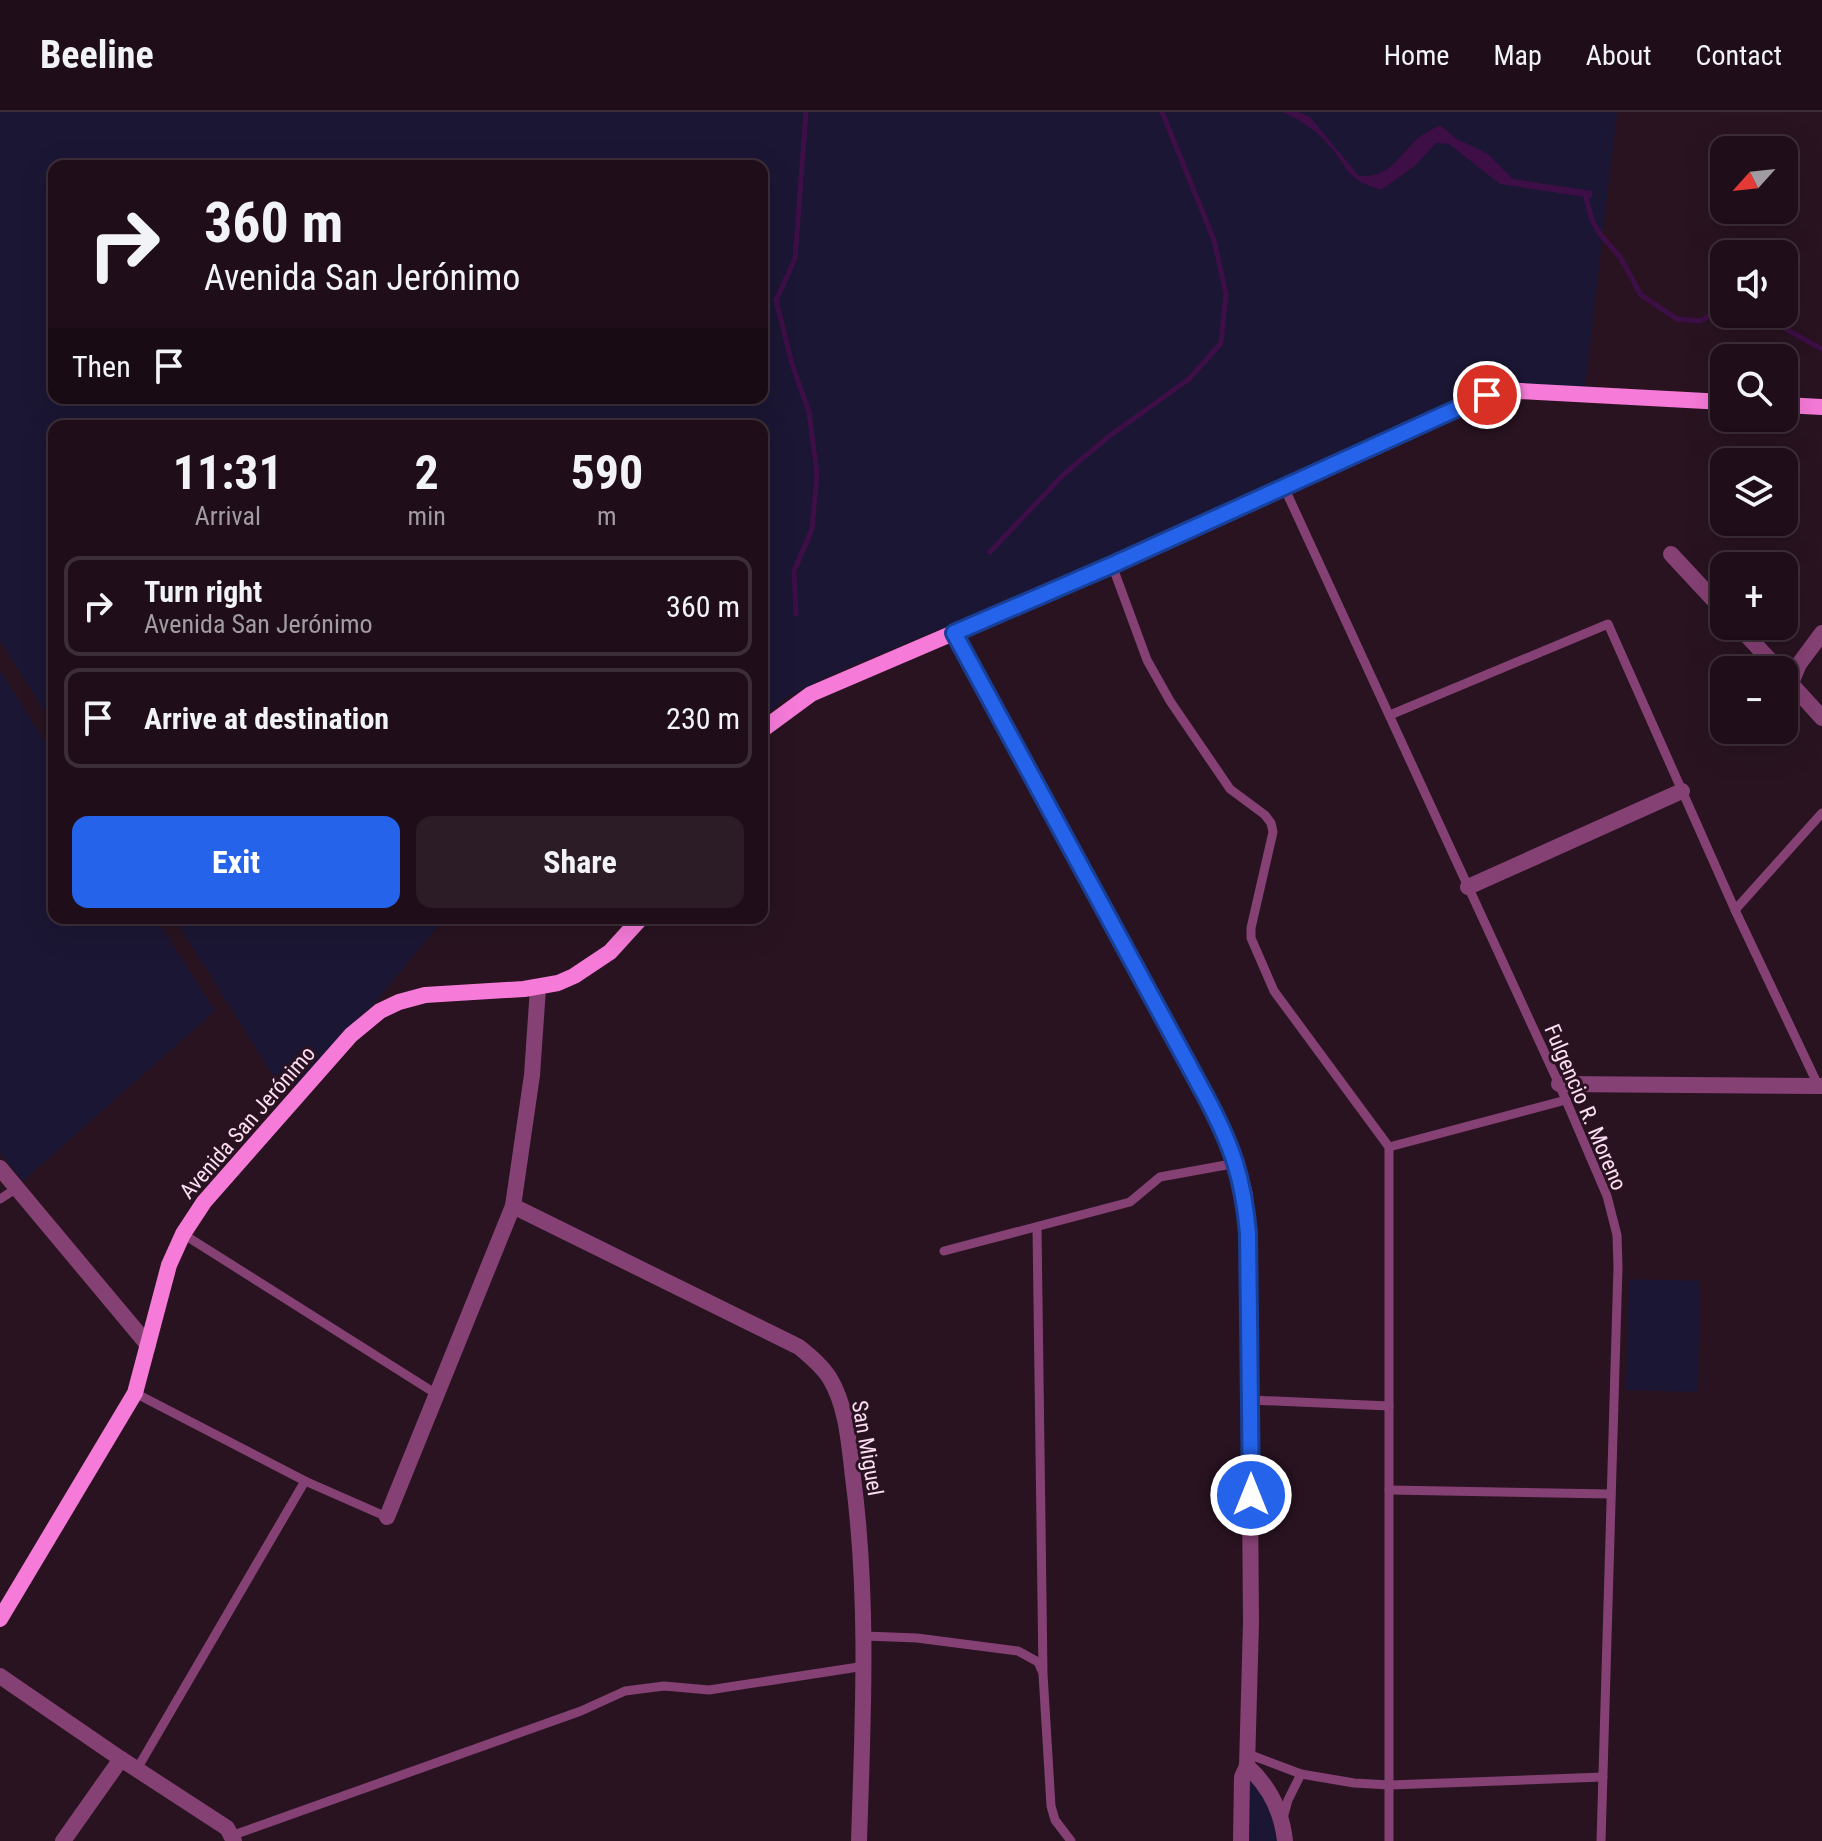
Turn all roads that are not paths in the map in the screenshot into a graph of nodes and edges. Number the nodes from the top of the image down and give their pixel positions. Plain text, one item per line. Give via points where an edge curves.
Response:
1 (1710, 401) edge
2 (1798, 406) edge
3 (1822, 407) edge
4 (1284, 487) junction
5 (1671, 554) dead end
6 (1112, 565) junction
7 (1710, 596) edge
8 (954, 633) junction
9 (1822, 633) edge
10 (1751, 640) edge
11 (1766, 656) edge
12 (1798, 663) edge
13 (1798, 691) edge
14 (1390, 715) junction
15 (1822, 718) edge
16 (768, 726) edge
17 (1682, 791) junction
18 (1822, 813) edge
19 (1468, 887) junction
20 (1735, 910) junction
21 (636, 924) edge
22 (538, 988) junction
23 (1820, 1086) edge
24 (1562, 1092) junction
25 (1389, 1147) junction
26 (1237, 1163) junction
27 (0, 1168) edge
28 (17, 1188) junction
29 (0, 1199) edge
30 (513, 1206) junction
31 (1037, 1227) junction
32 (183, 1234) junction
33 (944, 1251) dead end
34 (148, 1345) junction
35 (135, 1393) junction
36 (438, 1395) junction
37 (1250, 1400) junction
38 (1389, 1406) junction
39 (305, 1481) junction
40 (1389, 1490) junction
41 (1611, 1494) junction
42 (387, 1517) joint
43 (0, 1619) edge
44 (865, 1636) junction
45 (865, 1666) junction
46 (1043, 1674) junction
47 (0, 1676) edge
48 (121, 1759) junction
49 (1248, 1760) junction
50 (137, 1769) junction
51 (1301, 1774) junction
52 (1603, 1777) junction
53 (1390, 1785) junction
54 (1282, 1821) junction
55 (233, 1838) edge
56 (63, 1841) edge
57 (859, 1841) edge
58 (1071, 1841) edge
59 (1241, 1841) edge
60 (1285, 1841) edge
61 (1389, 1841) edge
62 (1601, 1841) edge

1 - 4 street via 1521,391 1487,395
2 - 3 street
4 - 6 street
4 - 14 lane, Fulgencio R. Moreno
5 - 7 street
6 - 8 street
6 - 25 lane via 1147,660 1170,701 1230,789 1271,823 1251,928 1269,983
8 - 16 street via 811,694
8 - 26 street via 1209,1102
9 - 12 street
10 - 11 street
13 - 15 street
14 - 17 lane via 1608,624
14 - 19 lane, Fulgencio R. Moreno
17 - 19 street
17 - 20 lane
18 - 20 lane
19 - 24 lane, Fulgencio R. Moreno
20 - 23 lane
21 - 22 street, Avenida San Jerónimo via 594,964
22 - 30 street
22 - 32 street, Avenida San Jerónimo via 425,995 380,1011 287,1106
23 - 24 street
24 - 25 lane
24 - 41 lane, Fulgencio R. Moreno via 1607,1196 1617,1235
25 - 38 lane
26 - 31 lane via 1160,1177 1130,1202
26 - 37 street via 1248,1233
27 - 28 street
28 - 29 lane
28 - 34 street
30 - 36 street
30 - 44 street, San Miguel via 816,1360 830,1378 847,1431
31 - 33 lane
31 - 46 lane
32 - 34 street, Avenida San Jerónimo via 169,1265
32 - 36 lane
34 - 35 street, Avenida San Jerónimo
35 - 39 lane
35 - 43 street, Avenida San Jerónimo
36 - 42 street
37 - 38 lane
37 - 49 street
38 - 40 lane
39 - 42 lane
39 - 50 lane
40 - 41 lane
40 - 53 lane
41 - 52 lane, Fulgencio R. Moreno
44 - 45 street, San Miguel
44 - 46 lane via 1018,1651 1038,1662
45 - 55 lane via 709,1690 664,1686 625,1691
45 - 57 street, San Miguel
46 - 58 lane via 1051,1806
47 - 48 street
48 - 50 street
48 - 56 street
49 - 51 lane
49 - 54 street
49 - 59 street via 1242,1777
50 - 55 street via 227,1828
51 - 53 lane
51 - 54 lane
52 - 53 lane
52 - 62 lane, Fulgencio R. Moreno
53 - 61 lane
54 - 60 street

